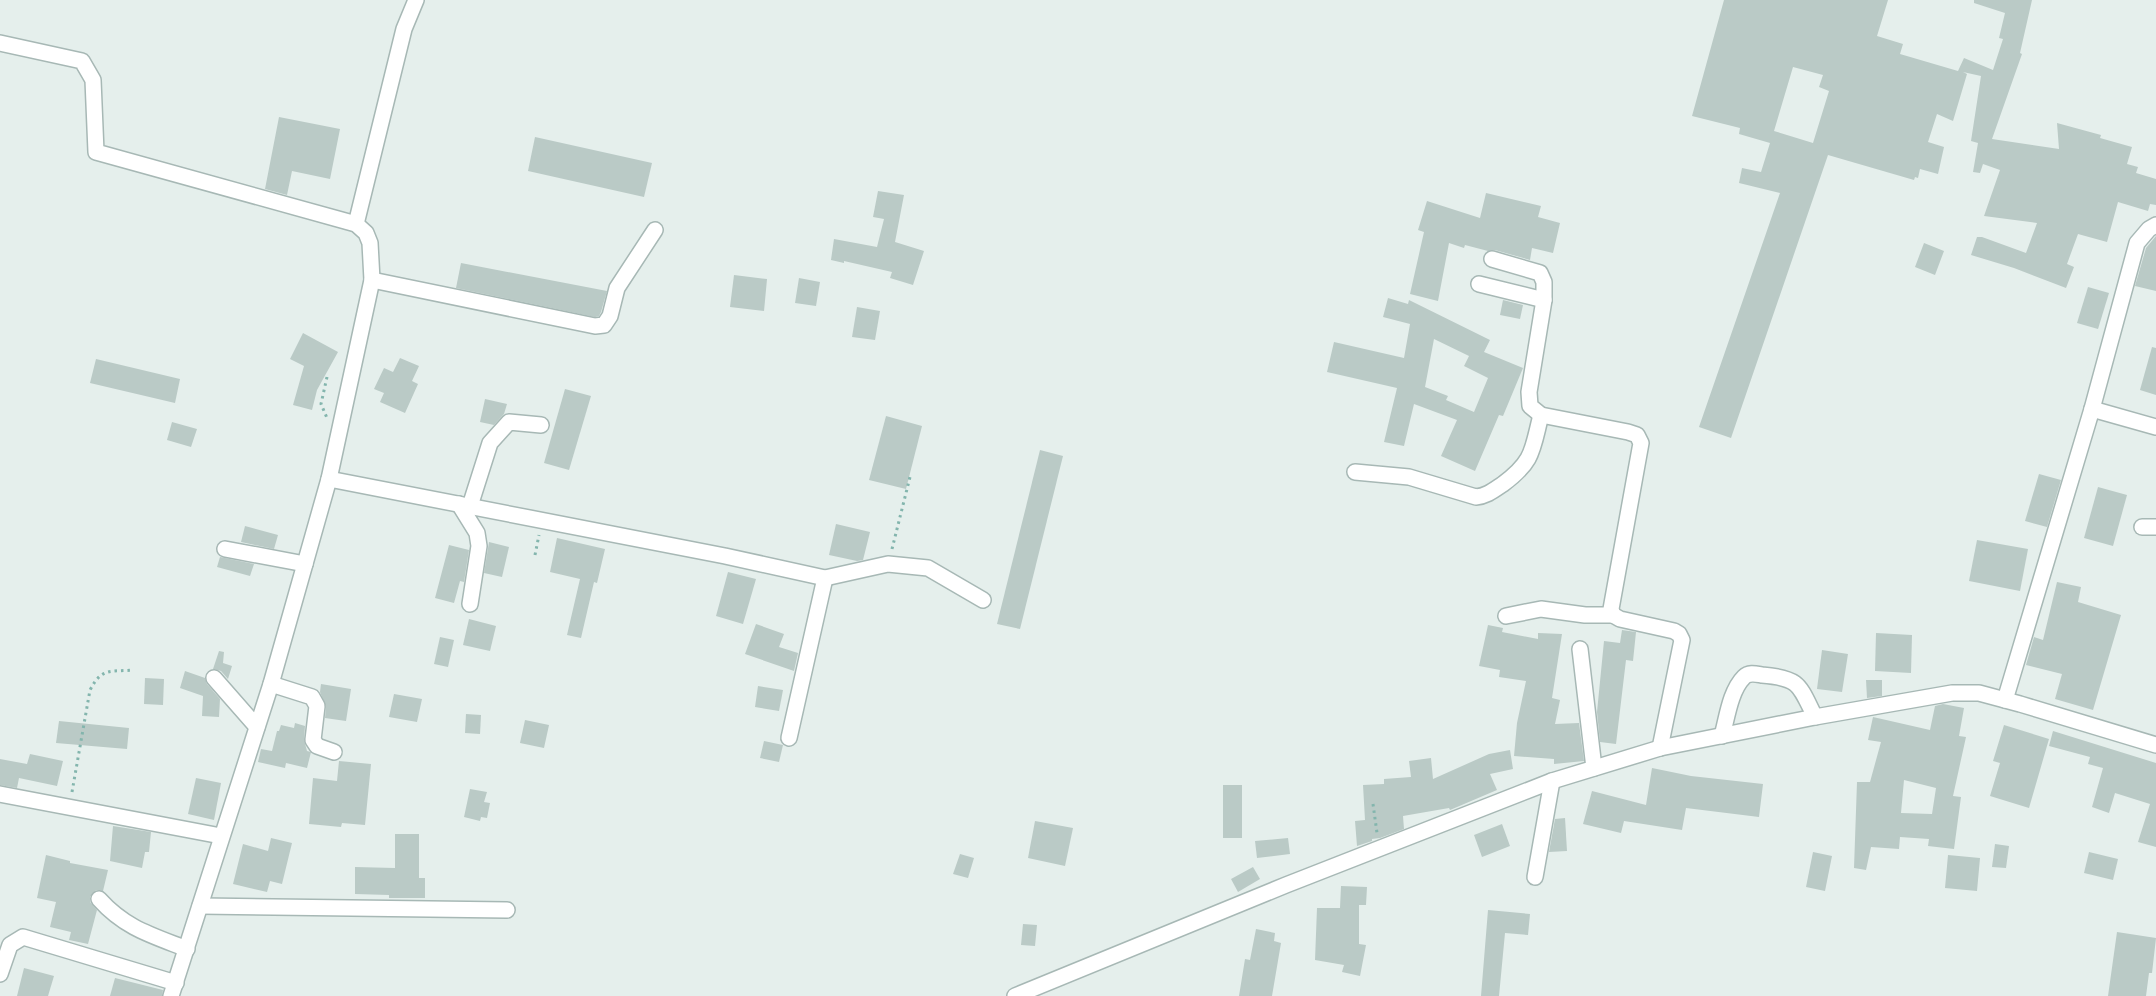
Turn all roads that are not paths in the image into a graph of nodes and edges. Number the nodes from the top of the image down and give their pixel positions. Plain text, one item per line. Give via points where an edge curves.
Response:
1 (416, 0) edge
2 (0, 44) edge
3 (356, 224) junction
4 (2156, 225) edge
5 (655, 230) dead end
6 (1492, 259) dead end
7 (372, 280) junction
8 (1479, 284) dead end
9 (1544, 300) junction
10 (2092, 409) junction
11 (1541, 415) junction
12 (541, 424) dead end
13 (2156, 427) edge
14 (1355, 472) dead end
15 (329, 479) junction
16 (465, 505) junction
17 (225, 549) dead end
18 (305, 564) junction
19 (825, 578) junction
20 (983, 600) dead end
21 (470, 604) dead end
22 (1613, 615) junction
23 (1506, 616) dead end
24 (1580, 649) dead end
25 (214, 678) dead end
26 (271, 684) junction
27 (2005, 700) junction
28 (1815, 717) junction
29 (257, 727) junction
30 (1722, 736) junction
31 (789, 738) dead end
32 (2156, 745) edge
33 (1660, 748) junction
34 (334, 752) dead end
35 (1594, 768) junction
36 (1552, 781) junction
37 (0, 794) edge
38 (221, 836) junction
39 (1535, 877) dead end
40 (99, 899) dead end
41 (200, 906) junction
42 (507, 910) dead end
43 (187, 949) junction
44 (1, 965) edge
45 (174, 989) edge
46 (1015, 996) edge

1 - 3 street via 404,29
2 - 3 street via 82,61 93,80 96,152
3 - 7 street via 366,233 370,243
4 - 10 street via 2137,243
5 - 7 street via 618,288 604,325 595,326
6 - 9 street via 1540,273 1544,282
7 - 15 street
8 - 9 street
9 - 11 street via 1529,392 1530,406
10 - 13 street
10 - 27 street
11 - 14 street via 1525,466 1486,496 1476,497 1409,477
11 - 22 street via 1628,432 1636,435 1641,443 1611,609
12 - 16 street via 509,422 499,432 490,443
15 - 16 street
15 - 18 street
16 - 19 street
16 - 21 street via 478,532 479,546
17 - 18 street
18 - 26 street
19 - 20 street via 888,564 928,568
19 - 31 street
22 - 23 street via 1541,609
22 - 33 street via 1674,631 1682,640
24 - 35 street
25 - 29 street
26 - 29 street
26 - 34 street via 312,697 317,706 313,740 317,746
27 - 28 street via 1979,693 1952,693
27 - 32 street
28 - 30 street
28 - 30 street via 1801,688 1793,680 1750,673 1738,686
29 - 38 street
30 - 33 street
33 - 35 street
35 - 36 street
36 - 39 street
36 - 46 street
37 - 38 street
38 - 41 street
40 - 43 street via 132,927
41 - 42 street
41 - 43 street
43 - 45 street
44 - 45 street via 10,944 23,937

